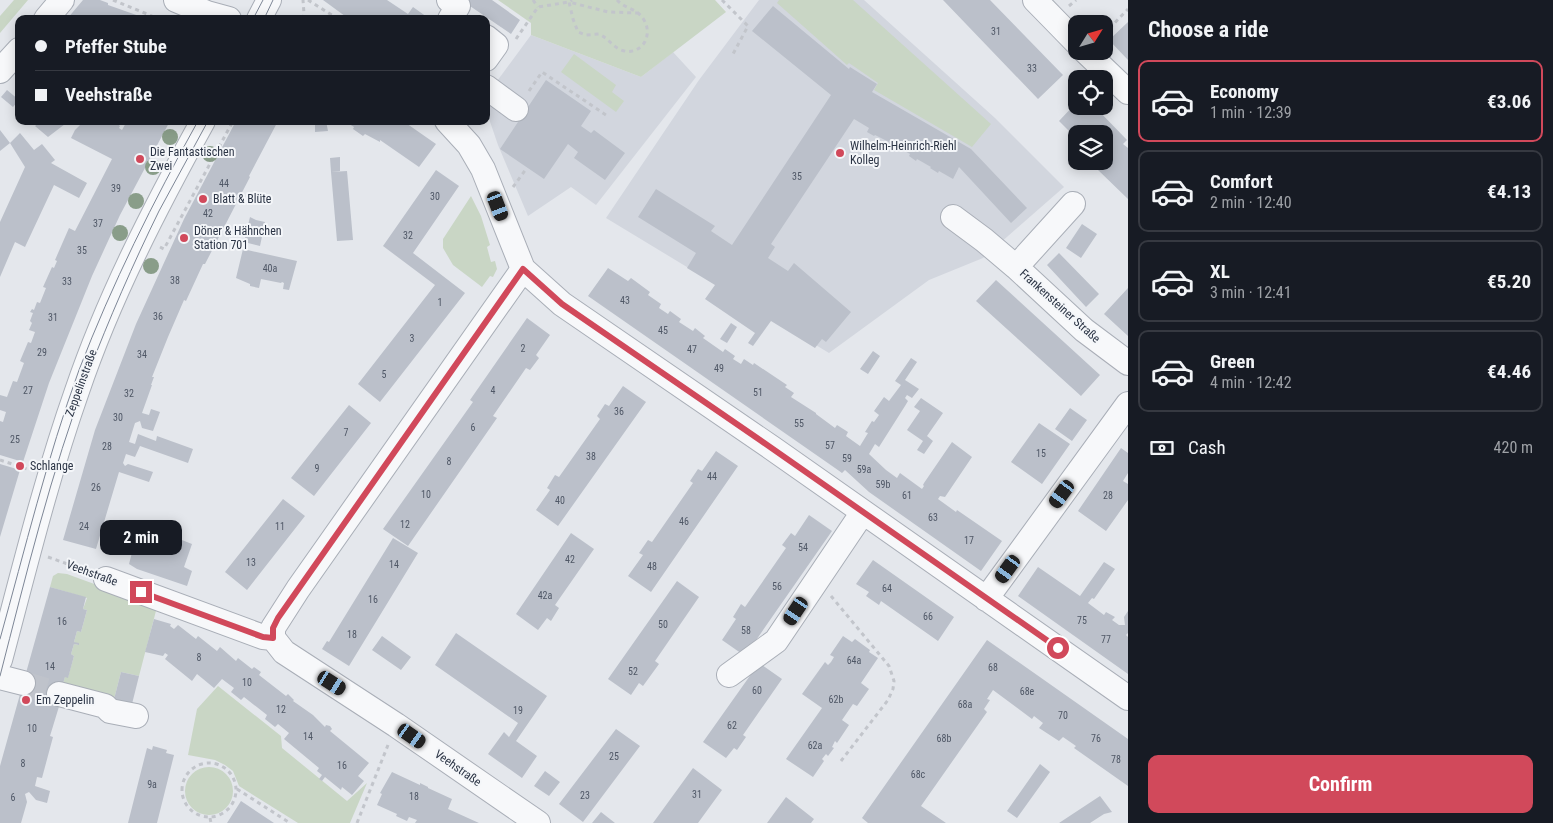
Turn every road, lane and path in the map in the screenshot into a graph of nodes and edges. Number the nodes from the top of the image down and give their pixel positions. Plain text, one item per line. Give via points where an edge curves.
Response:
1 (62, 0) edge
2 (113, 0) edge
3 (176, 0) edge
4 (269, 0) edge
5 (303, 0) edge
6 (308, 0) edge
7 (449, 0) edge
8 (533, 0) edge
9 (617, 0) edge
10 (722, 0) edge
11 (1035, 0) edge
12 (570, 1) edge
13 (538, 7) junction
14 (1128, 9) edge
15 (638, 13) junction
16 (49, 15) edge
17 (150, 15) edge
18 (214, 15) edge
19 (261, 15) edge
20 (304, 15) edge
21 (332, 15) edge
22 (452, 15) edge
23 (1113, 25) edge
24 (1068, 34) edge
25 (490, 40) edge
26 (515, 40) dead end
27 (490, 53) edge
28 (15, 54) edge
29 (733, 54) dead end
30 (1094, 60) edge
31 (0, 71) edge
32 (490, 90) edge
33 (1128, 92) edge
34 (516, 109) joint
35 (606, 115) dead end
36 (201, 125) edge
37 (230, 125) edge
38 (451, 125) edge
39 (1073, 204) dead end
40 (953, 218) dead end
41 (164, 249) dead end
42 (1016, 267) junction
43 (523, 269) junction
44 (1128, 363) edge
45 (1128, 404) edge
46 (0, 460) edge
47 (49, 477) junction
48 (863, 512) junction
49 (29, 552) junction
50 (106, 579) joint
51 (817, 580) junction
52 (986, 599) junction
53 (273, 638) junction
54 (0, 660) edge
55 (729, 675) dead end
56 (0, 677) edge
57 (23, 683) tunnel mouth
58 (60, 694) tunnel mouth
59 (1128, 698) edge
60 (136, 716) dead end
61 (396, 725) junction
62 (841, 761) dead end
63 (236, 789) junction
64 (210, 818) junction
65 (211, 823) edge
66 (290, 823) edge
67 (357, 823) edge
68 (538, 823) edge

1 - 16 street
2 - 17 path
3 - 18 street
4 - 19 street
5 - 20 path
6 - 21 path
7 - 22 street via 458,6
8 - 13 path
9 - 15 path
10 - 29 path via 748,26
11 - 24 street
12 - 13 path
12 - 15 path via 608,12
12 - 15 path via 578,32 600,34 610,44 626,51 640,48 647,39 647,27
13 - 26 path
14 - 23 path
25 - 27 street via 496,44
28 - 31 street
30 - 33 street
32 - 34 street
34 - 35 path via 542,72
36 - 47 street, Zeppelinstraße via 122,277 77,389
37 - 41 path
38 - 43 street via 470,145 483,169
39 - 42 street
40 - 42 street, Frankensteiner Straße
42 - 44 street, Frankensteiner Straße via 1084,330
43 - 48 street via 562,304
43 - 53 street via 283,610 273,628
45 - 52 street
46 - 47 path
47 - 49 street, Zeppelinstraße
48 - 51 street
48 - 52 street
49 - 50 path, Veehstraße
49 - 54 street, Zeppelinstraße
50 - 53 street, Veehstraße
51 - 55 street via 776,642
51 - 62 path via 881,654 890,666 894,682 888,700
52 - 59 street
53 - 61 street, Veehstraße via 284,652
56 - 57 street
58 - 60 street
61 - 67 path
61 - 68 street, Veehstraße
63 - 64 path via 227,811
63 - 64 path via 228,771 218,765 199,765 188,772 182,790 184,802 198,815
63 - 66 path
64 - 65 path

